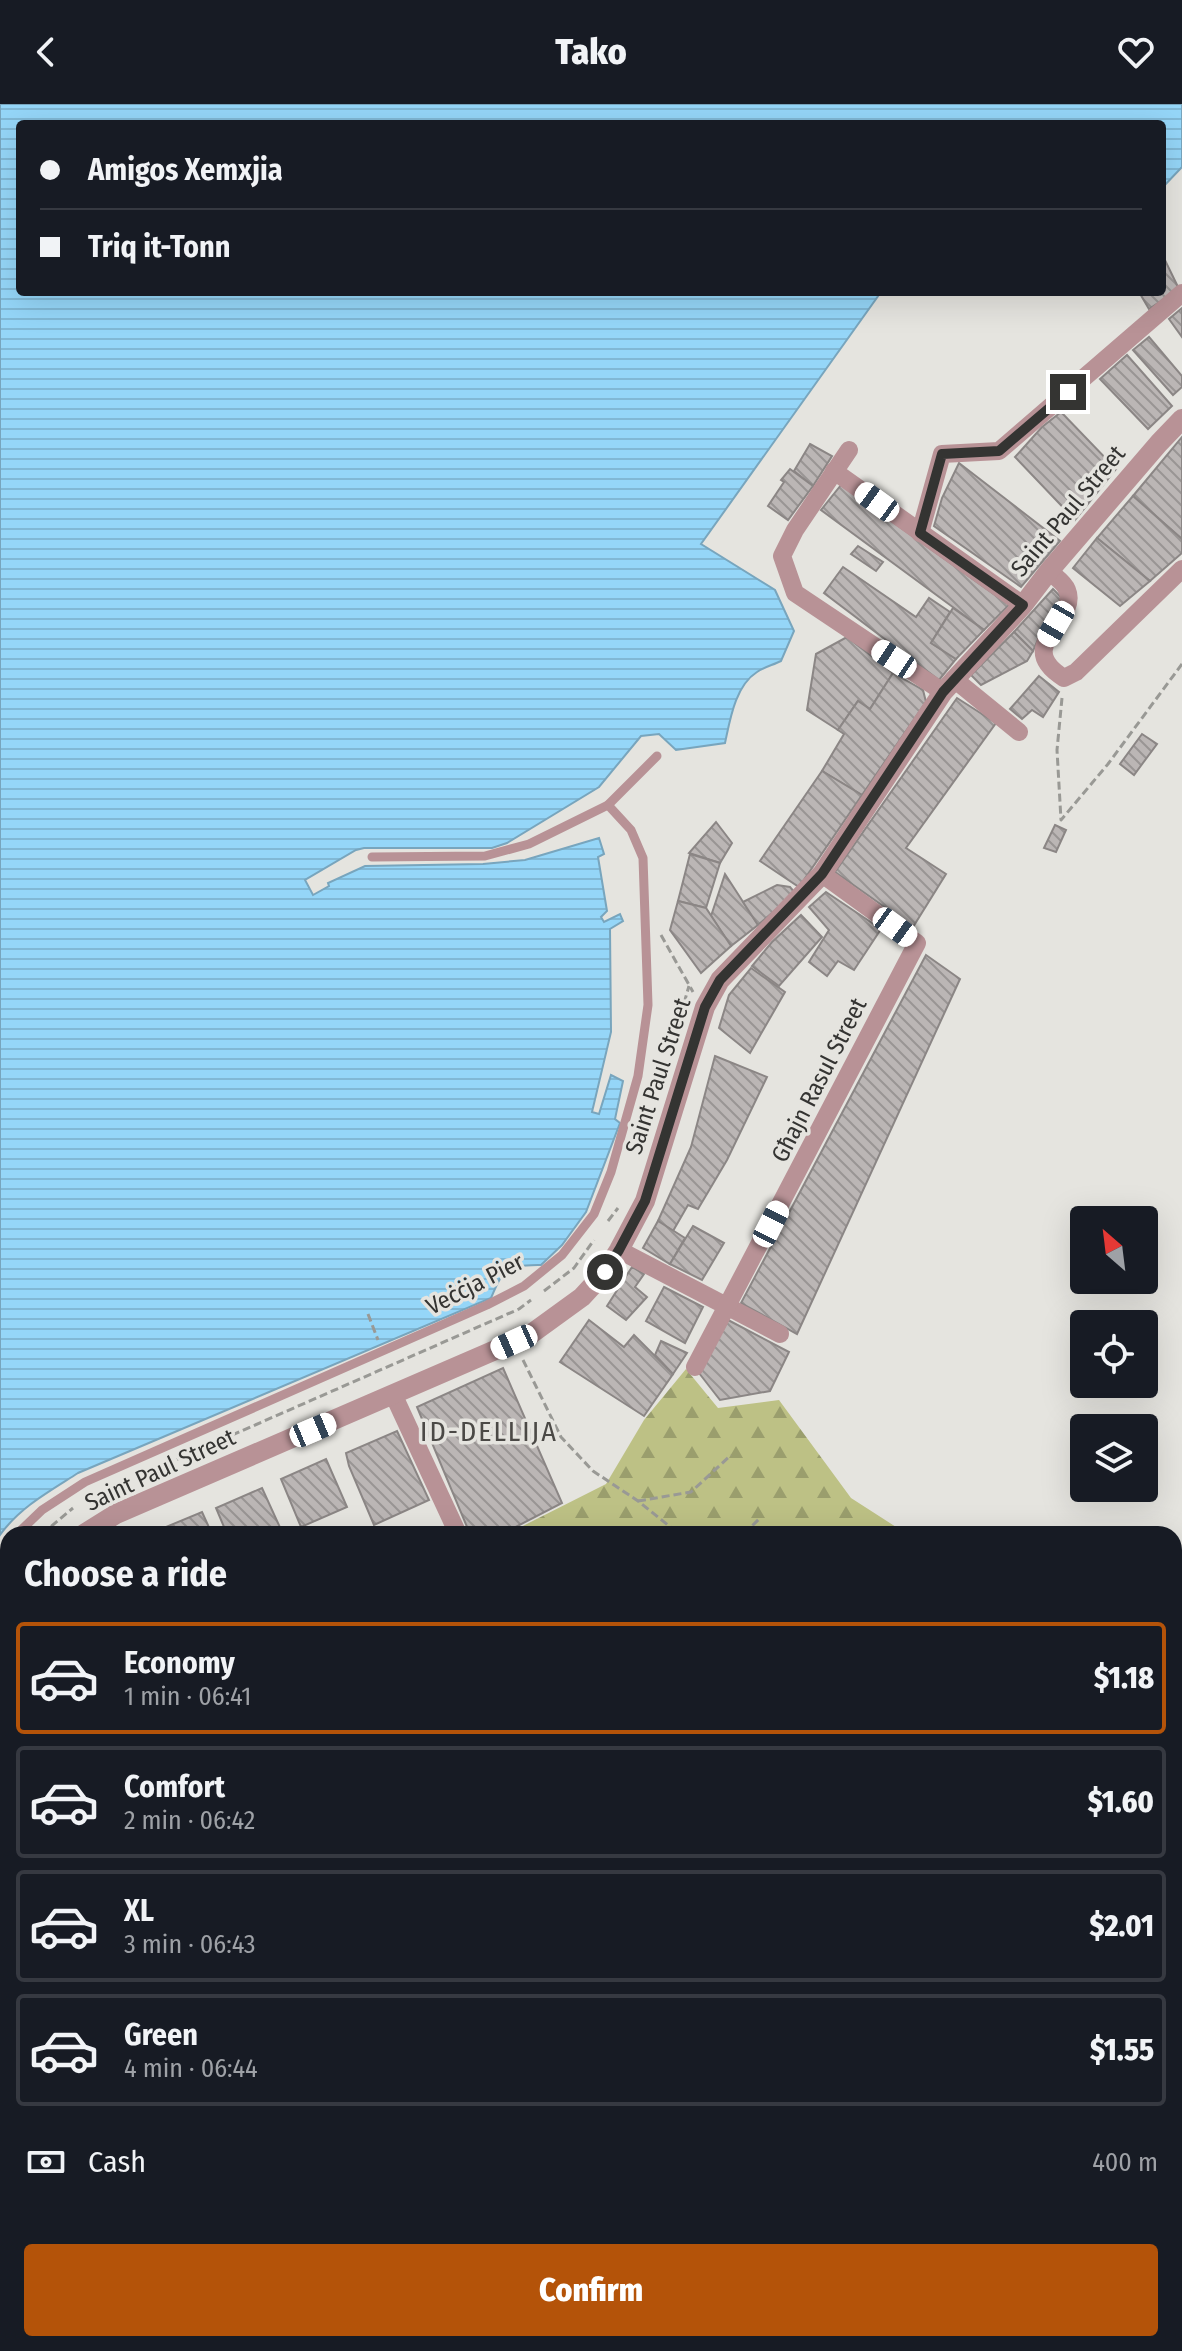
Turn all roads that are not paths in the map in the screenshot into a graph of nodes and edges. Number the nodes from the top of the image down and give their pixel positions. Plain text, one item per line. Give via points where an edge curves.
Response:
1 (1182, 293) edge
2 (1182, 419) edge
3 (849, 450) dead end
4 (834, 471) junction
5 (920, 533) junction
6 (1182, 569) edge
7 (1049, 571) junction
8 (1023, 605) junction
9 (949, 686) junction
10 (1019, 732) dead end
11 (657, 756) dead end
12 (608, 805) junction
13 (372, 857) dead end
14 (822, 874) junction
15 (619, 1250) junction
16 (728, 1309) junction
17 (780, 1334) dead end
18 (695, 1367) dead end
19 (394, 1396) junction
20 (25, 1526) edge
21 (97, 1526) edge
22 (454, 1526) edge

1 - 5 street via 999,451 942,454
2 - 7 street, Saint Paul Street
3 - 4 street
4 - 5 street
4 - 9 street via 782,556 795,593
5 - 8 street
6 - 7 street via 1064,678 1044,658 1044,644 1068,603 1066,587
7 - 8 street, Saint Paul Street
8 - 9 street, Saint Paul Street
9 - 10 street
9 - 14 street, Saint Paul Street
11 - 12 lane
12 - 13 lane via 529,844 485,856
12 - 20 lane, Veċċja Pier via 631,830 643,858 648,1005 638,1076 611,1172 594,1214 562,1255 498,1300 85,1482
14 - 15 street, Saint Paul Street via 720,980 705,1007 645,1201
14 - 16 street, Għajn Rasul Street via 917,943
15 - 16 street
15 - 19 street, Saint Paul Street via 582,1297 531,1334
16 - 17 street
16 - 18 street, Għajn Rasul Street
19 - 21 street, Saint Paul Street
19 - 22 street

